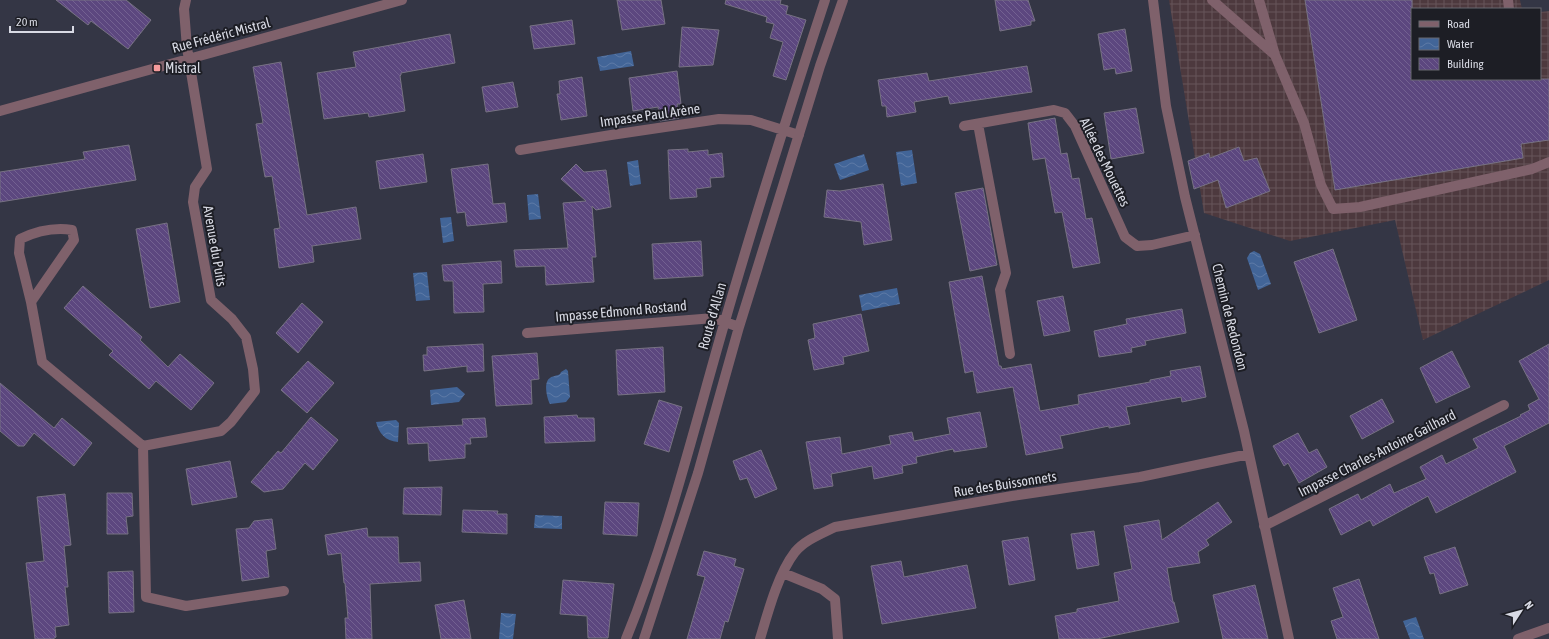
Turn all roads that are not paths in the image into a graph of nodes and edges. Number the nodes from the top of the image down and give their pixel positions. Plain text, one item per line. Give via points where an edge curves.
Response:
1 (402, 0) edge
2 (825, 0) edge
3 (843, 0) edge
4 (1152, 0) edge
5 (1212, 0) edge
6 (1259, 0) edge
7 (184, 3) edge
8 (1275, 55) junction
9 (189, 59) junction
10 (0, 111) edge
11 (978, 124) junction
12 (964, 126) dead end
13 (784, 130) junction
14 (799, 135) junction
15 (520, 150) dead end
16 (1549, 162) edge
17 (1195, 235) junction
18 (31, 302) junction
19 (724, 322) junction
20 (739, 327) junction
21 (527, 333) dead end
22 (1010, 354) dead end
23 (1504, 405) dead end
24 (143, 446) junction
25 (1249, 454) junction
26 (684, 468) junction
27 (698, 473) junction
28 (1264, 526) junction
29 (783, 573) junction
30 (284, 591) dead end
31 (1549, 628) edge
32 (626, 639) edge
33 (644, 639) edge
34 (760, 639) edge
35 (838, 639) edge
36 (1289, 639) edge
37 (1518, 639) edge

1 - 9 street, Rue Frédéric Mistral
2 - 13 street, Route d'Allan
3 - 14 street, Route d'Allan
4 - 17 street, Chemin de Redondon via 1166,106
5 - 8 street
6 - 8 street
7 - 9 street, Avenue du Puits
8 - 16 street via 1304,123 1321,186 1333,209 1360,207 1532,169
9 - 10 street, Rue Frédéric Mistral
9 - 24 street, Avenue du Puits via 207,169 195,187 193,202 211,300 232,319 246,337 255,391 221,431
11 - 12 street, Allée des Mouettes
11 - 17 street, Allée des Mouettes via 1054,110 1065,113 1075,126 1125,237 1137,246
11 - 22 street via 1006,273 1000,290
13 - 14 street, Impasse Paul Arène
13 - 15 street, Impasse Paul Arène via 751,120 719,119
13 - 19 street, Route d'Allan via 766,180
14 - 20 street, Route d'Allan
17 - 25 street, Chemin de Redondon
18 - 18 street via 74,240 72,230 58,228 34,232 20,239 19,253
18 - 24 street via 42,362
19 - 20 street, Impasse Edmond Rostand
19 - 21 street, Impasse Edmond Rostand via 714,318
19 - 26 street, Route d'Allan
20 - 27 street, Route d'Allan
23 - 28 street, Impasse Charles-Antoine Gailhard
24 - 30 street via 146,597 186,606
25 - 28 street, Chemin de Redondon
25 - 29 street, Rue des Buissonnets via 1140,477 835,527 814,537 796,552
26 - 27 street
26 - 32 street, Route d'Allan via 639,608
27 - 33 street, Route d'Allan
28 - 36 street, Chemin de Redondon
29 - 34 street, Rue des Buissonnets
29 - 35 street via 822,589 835,599
31 - 37 street

